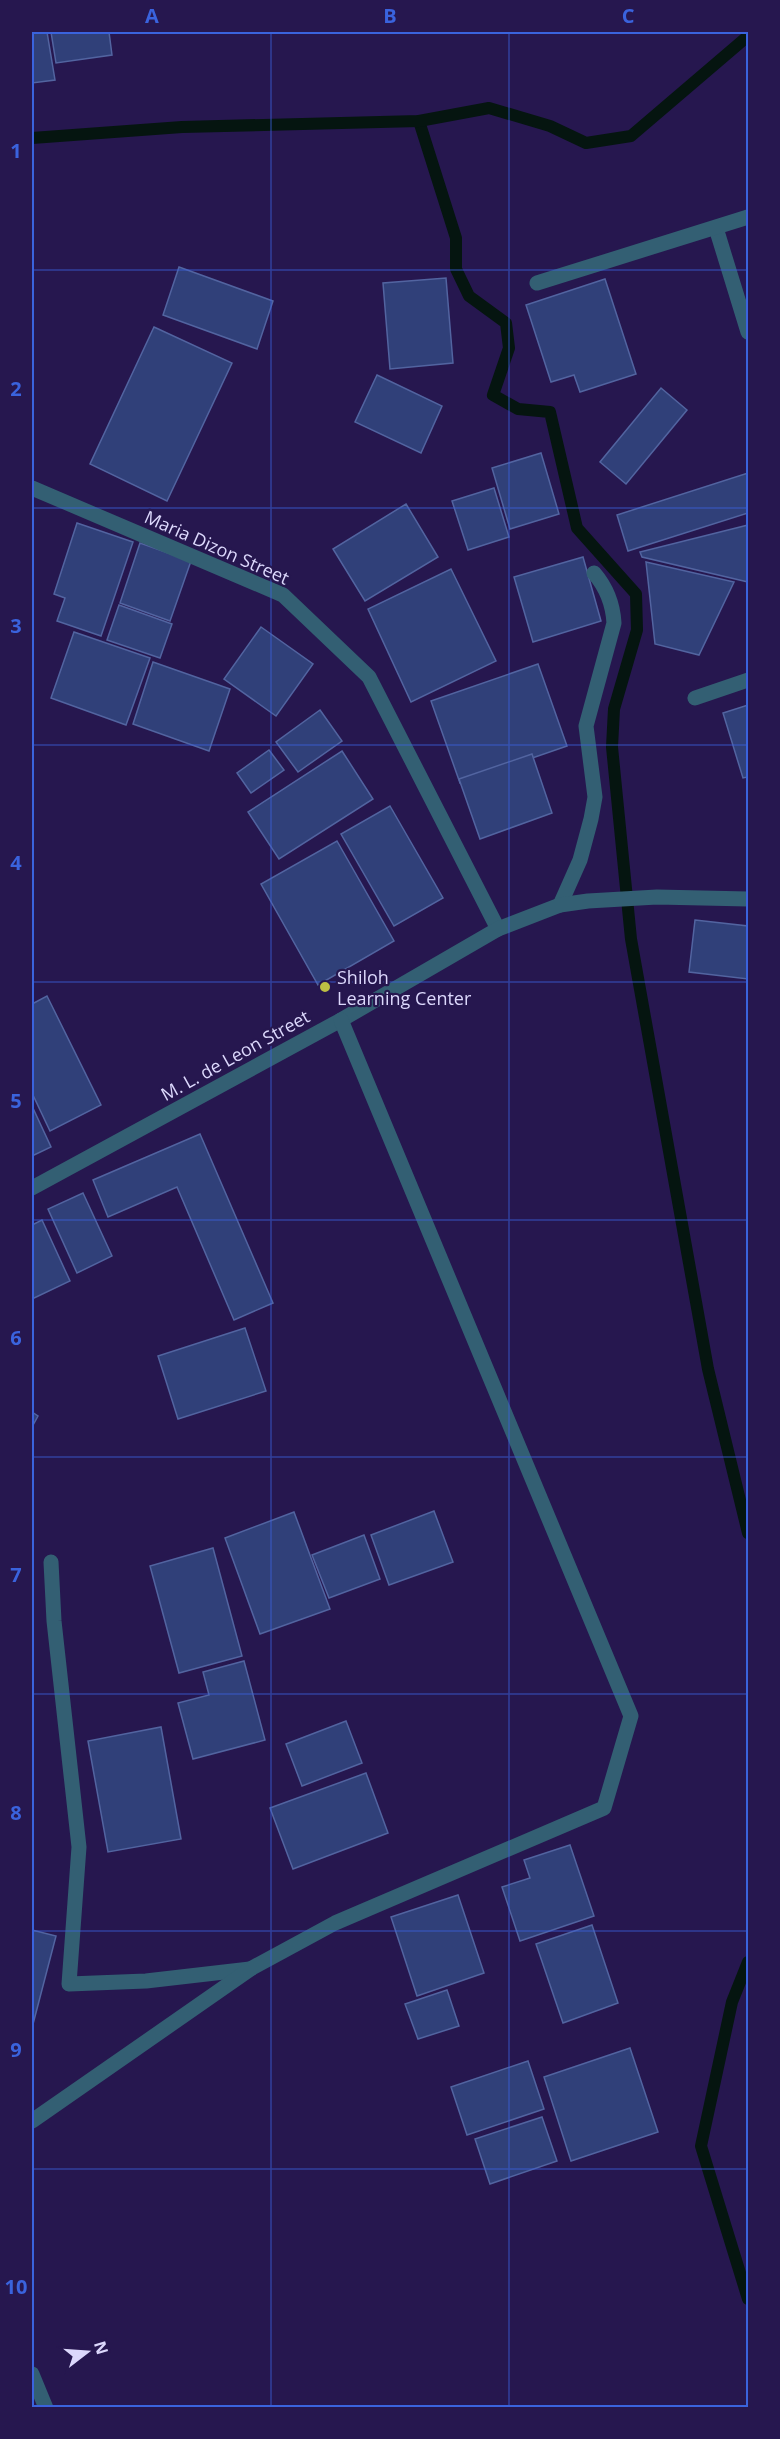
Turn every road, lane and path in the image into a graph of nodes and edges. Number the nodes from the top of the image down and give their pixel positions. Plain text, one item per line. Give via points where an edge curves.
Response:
1 (748, 217) edge
2 (716, 228) junction
3 (537, 283) dead end
4 (748, 332) edge
5 (32, 488) edge
6 (594, 573) dead end
7 (748, 680) edge
8 (695, 698) dead end
9 (748, 900) edge
10 (560, 905) junction
11 (498, 929) junction
12 (341, 1020) junction
13 (32, 1188) edge
14 (51, 1562) dead end
15 (252, 1968) junction
16 (32, 2121) edge
17 (32, 2374) edge
18 (46, 2408) edge

1 - 2 street
2 - 3 street
2 - 4 street
5 - 11 street, Maria Dizon Street via 283,595 369,677
6 - 10 street via 607,593 614,624 586,726 596,797 594,808 580,860
7 - 8 street
9 - 10 street, M. L. de Leon Street via 657,897
10 - 11 street, M. L. de Leon Street
11 - 12 street, M. L. de Leon Street
12 - 13 street, M. L. de Leon Street
12 - 15 street via 631,1716 604,1808 335,1923
14 - 15 street via 79,1846 69,1984 146,1982
15 - 16 street
17 - 18 street

